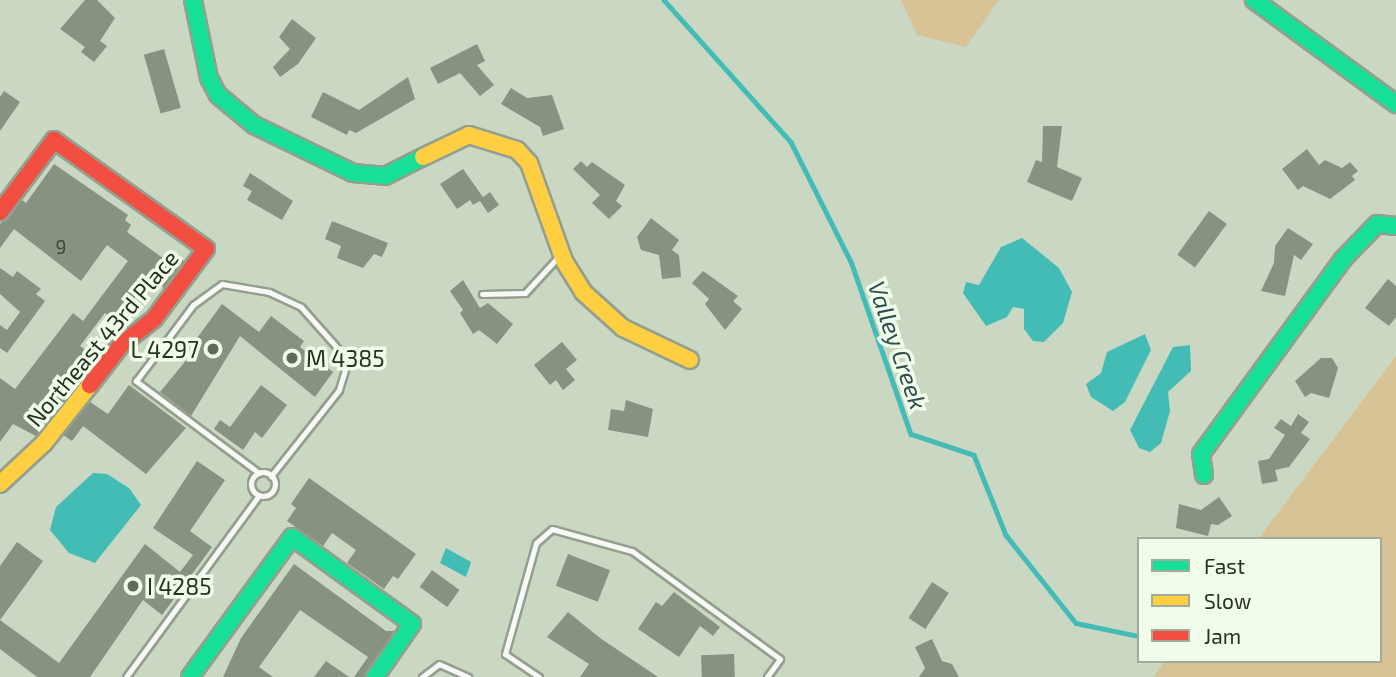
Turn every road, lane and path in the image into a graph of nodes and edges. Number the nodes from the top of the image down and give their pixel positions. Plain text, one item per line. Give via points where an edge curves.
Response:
1 (193, 0) edge
2 (1254, 0) edge
3 (1396, 104) edge
4 (0, 212) edge
5 (1396, 226) edge
6 (561, 253) junction
7 (482, 294) dead end
8 (690, 360) dead end
9 (259, 473) junction
10 (1204, 475) dead end
11 (271, 476) junction
12 (0, 484) edge
13 (260, 495) junction
14 (126, 677) edge
15 (190, 677) edge
16 (375, 677) edge
17 (422, 677) edge
18 (468, 677) edge
19 (539, 677) edge
20 (768, 677) edge

1 - 6 street via 209,78 218,95 254,125 370,177 385,176 469,135 504,142 530,163
2 - 3 street
4 - 12 street, Northeast 43rd Place via 54,140 206,249 153,319 121,345 44,443
5 - 10 street via 1377,224 1343,259 1201,454
6 - 7 lane via 525,293
6 - 8 street via 583,292 604,314 651,344
9 - 11 lane
9 - 11 lane via 136,381 193,305 222,284 269,292 301,307 348,360 339,390
9 - 13 lane via 251,483
11 - 13 lane via 272,491
13 - 14 lane
15 - 16 street via 292,537 412,624
17 - 18 lane via 439,664
19 - 20 lane via 505,654 536,543 552,529 632,551 780,659

